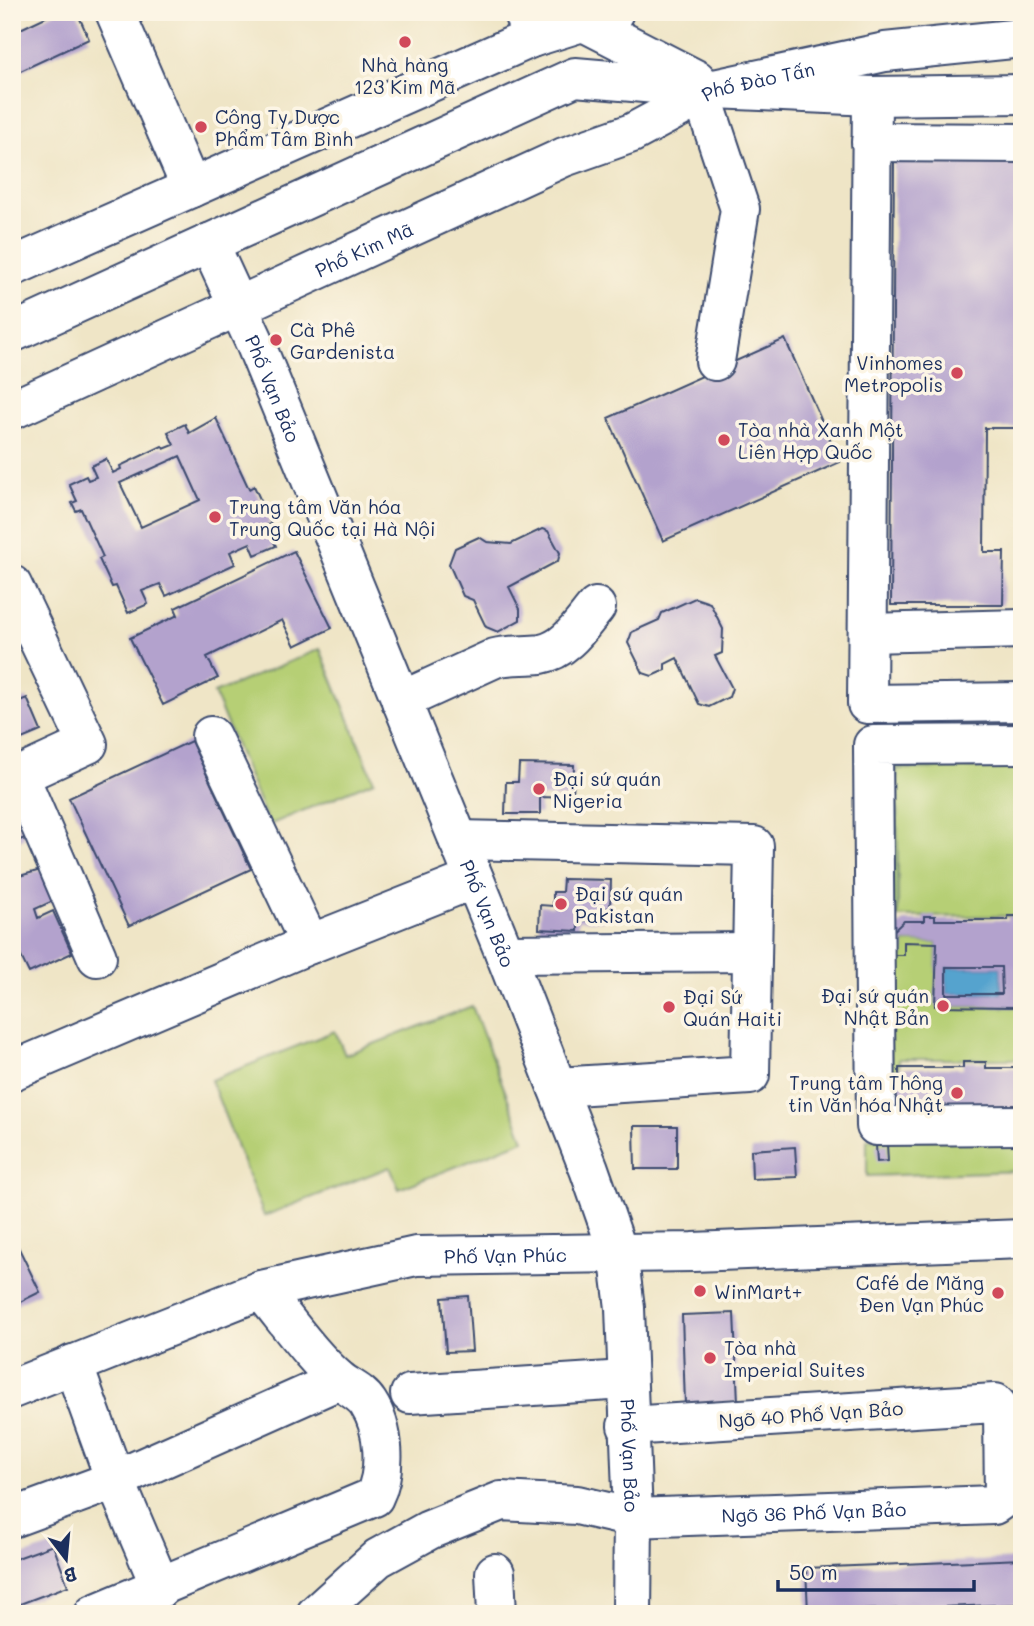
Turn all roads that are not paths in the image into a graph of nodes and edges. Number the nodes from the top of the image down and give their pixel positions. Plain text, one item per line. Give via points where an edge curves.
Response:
1 (114, 12) edge
2 (599, 17) edge
3 (527, 25) edge
4 (1022, 38) edge
5 (708, 92) junction
6 (1022, 94) edge
7 (872, 96) junction
8 (871, 142) junction
9 (1022, 144) edge
10 (191, 188) junction
11 (209, 243) junction
12 (12, 267) edge
13 (239, 306) junction
14 (12, 332) edge
15 (715, 361) dead end
16 (12, 410) edge
17 (596, 607) dead end
18 (18, 612) edge
19 (1022, 629) edge
20 (868, 633) junction
21 (401, 702) junction
22 (1022, 702) edge
23 (211, 736) dead end
24 (1022, 744) edge
25 (15, 777) edge
26 (458, 840) junction
27 (474, 879) junction
28 (310, 944) junction
29 (752, 953) junction
30 (505, 954) junction
31 (97, 957) dead end
32 (12, 1071) edge
33 (557, 1087) junction
34 (1022, 1125) edge
35 (1022, 1238) edge
36 (618, 1252) junction
37 (261, 1290) junction
38 (73, 1364) junction
39 (339, 1380) junction
40 (625, 1380) junction
41 (12, 1389) edge
42 (410, 1394) dead end
43 (627, 1426) junction
44 (115, 1480) junction
45 (994, 1505) joint
46 (12, 1518) edge
47 (633, 1518) junction
48 (495, 1573) dead end
49 (161, 1588) junction
50 (94, 1614) edge
51 (316, 1614) edge
52 (497, 1614) edge
53 (632, 1614) edge

1 - 10 main road
2 - 3 main road
2 - 5 main road
3 - 10 main road
4 - 5 main road, Phố Đào Tấn via 885,52
5 - 7 main road, Phố Đào Tấn
5 - 11 main road via 575,77
5 - 13 main road, Phố Kim Mã via 632,133 564,157
5 - 15 main road via 740,209
6 - 7 main road, Phố Đào Tấn
7 - 8 main road
8 - 9 main road
8 - 20 main road
10 - 12 main road
11 - 13 main road, Phố Vạn Bảo
11 - 14 main road
13 - 16 main road, Phố Kim Mã
13 - 21 main road, Phố Vạn Bảo
17 - 21 main road via 558,647 542,654 495,658
18 - 25 main road via 88,744
19 - 20 main road
20 - 22 main road via 867,704
21 - 26 main road, Phố Vạn Bảo
23 - 28 main road
24 - 34 main road via 873,745 876,1126
25 - 31 main road
26 - 27 main road, Phố Vạn Bảo
26 - 29 main road via 754,846
27 - 28 main road
27 - 30 main road, Phố Vạn Bảo
28 - 32 main road
29 - 30 main road
29 - 33 main road via 750,1075
30 - 33 main road, Phố Vạn Bảo
33 - 36 main road, Phố Vạn Bảo
35 - 36 main road, Phố Vạn Phúc
36 - 37 main road, Phố Vạn Phúc via 416,1256
36 - 40 main road, Phố Vạn Bảo via 625,1308
37 - 38 main road, Phố Vạn Phúc
37 - 39 main road
38 - 41 main road, Phố Vạn Phúc
38 - 44 main road
39 - 44 main road
39 - 49 main road via 361,1394 374,1417 383,1473 374,1497
40 - 42 main road
40 - 43 main road, Phố Vạn Bảo
43 - 45 main road, Ngõ 40 Phố Vạn Bảo via 995,1402 1003,1412 1004,1498
43 - 47 main road, Phố Vạn Bảo
44 - 46 main road
44 - 49 main road
45 - 47 main road, Ngõ 36 Phố Vạn Bảo
47 - 51 main road, Ngõ 36 Phố Vạn Bảo via 577,1505 501,1501 429,1530 378,1558
47 - 53 main road, Phố Vạn Bảo
48 - 52 main road
49 - 50 main road

